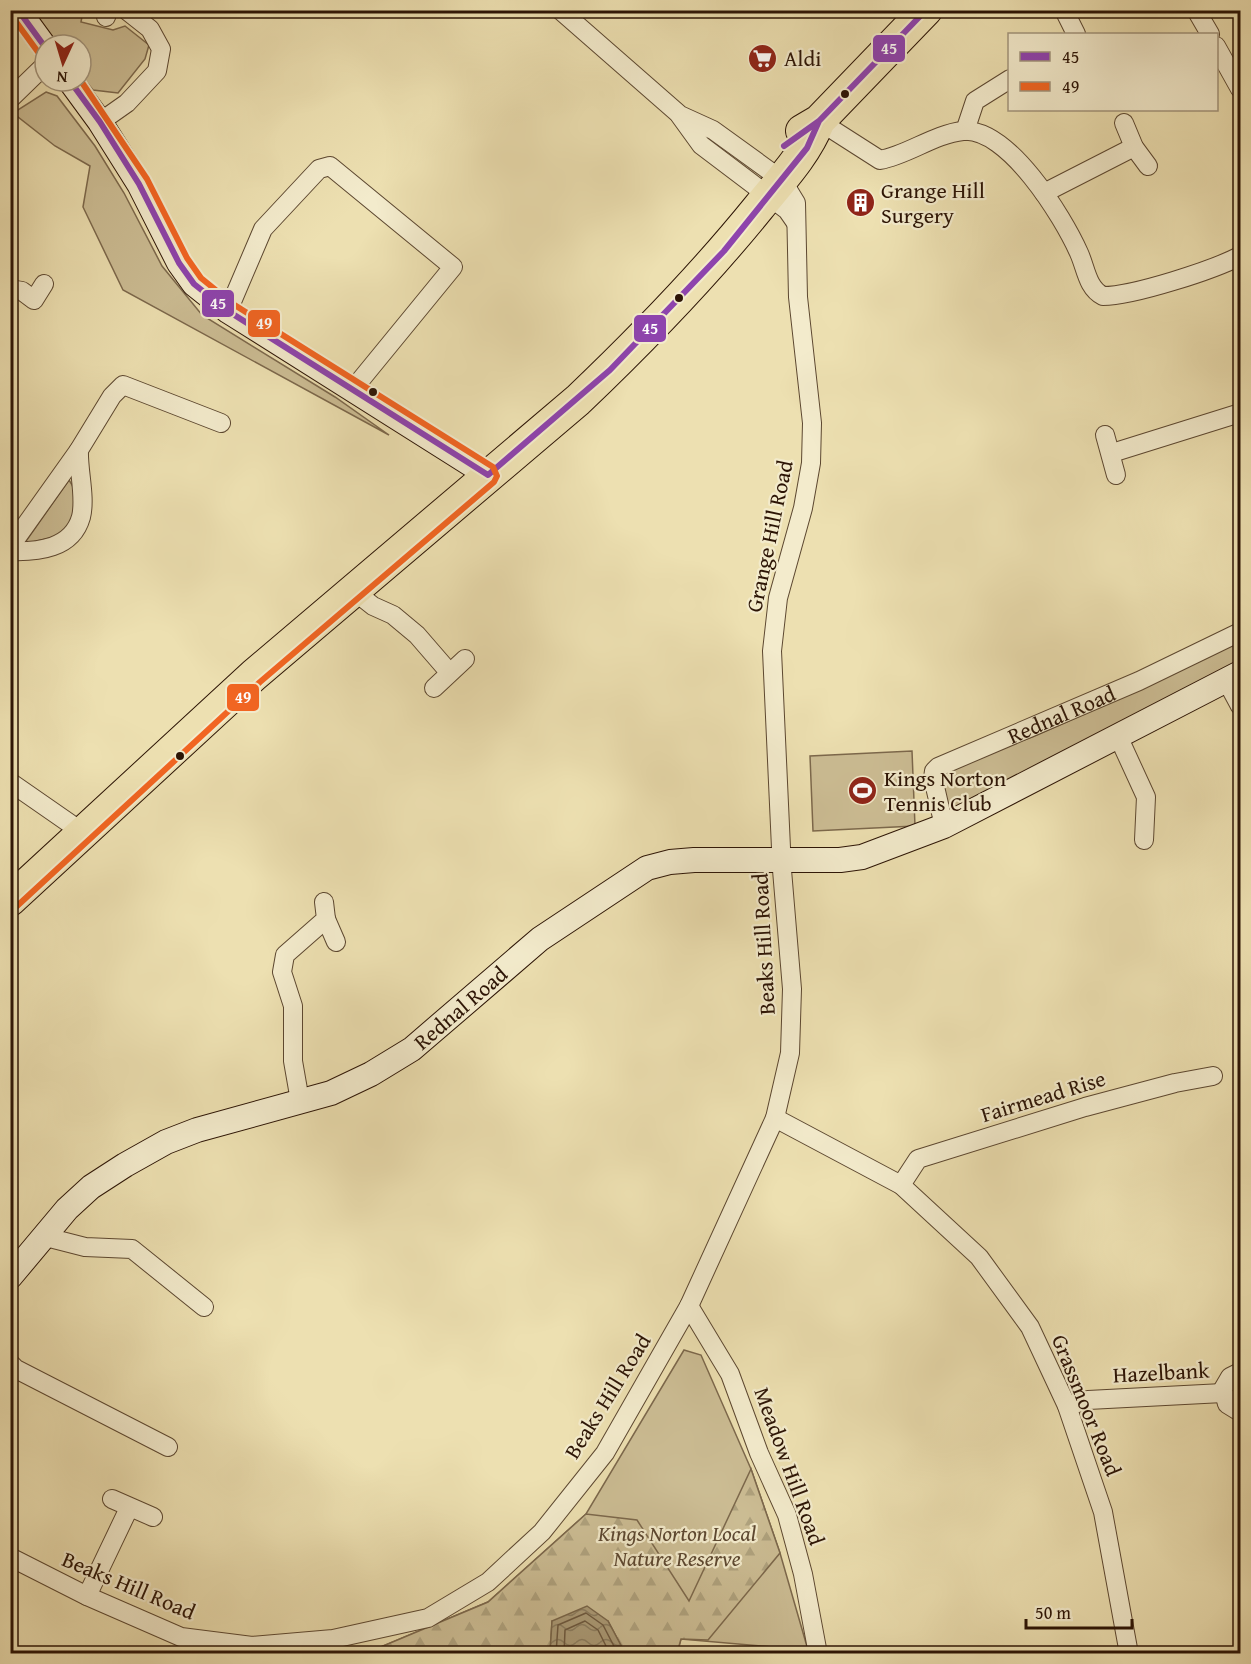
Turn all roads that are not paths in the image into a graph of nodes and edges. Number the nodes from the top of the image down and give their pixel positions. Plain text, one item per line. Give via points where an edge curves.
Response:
1 (18, 10) edge
2 (126, 10) edge
3 (926, 10) edge
4 (1064, 10) edge
5 (1196, 10) edge
6 (570, 14) edge
7 (35, 33) edge
8 (1076, 33) edge
9 (1209, 33) edge
10 (1218, 50) edge
11 (33, 77) edge
12 (1008, 80) edge
13 (1240, 89) edge
14 (79, 93) edge
15 (10, 99) edge
16 (819, 121) junction
17 (100, 122) junction
18 (1124, 123) dead end
19 (965, 131) junction
20 (1134, 147) junction
21 (1148, 166) dead end
22 (767, 182) junction
23 (1044, 193) junction
24 (1240, 256) edge
25 (44, 284) dead end
26 (10, 289) edge
27 (228, 311) junction
28 (354, 388) junction
29 (1240, 413) edge
30 (221, 423) dead end
31 (1105, 435) dead end
32 (79, 450) junction
33 (1112, 453) junction
34 (488, 475) junction
35 (1116, 475) dead end
36 (10, 549) edge
37 (354, 591) junction
38 (1240, 632) edge
39 (465, 659) dead end
40 (449, 672) junction
41 (1233, 676) edge
42 (434, 688) dead end
43 (1240, 706) edge
44 (1118, 736) junction
45 (10, 782) edge
46 (944, 826) junction
47 (82, 832) junction
48 (1144, 840) dead end
49 (782, 859) junction
50 (10, 900) edge
51 (336, 942) dead end
52 (1213, 1076) dead end
53 (300, 1101) junction
54 (775, 1118) junction
55 (901, 1185) junction
56 (42, 1236) junction
57 (10, 1277) edge
58 (689, 1306) junction
59 (204, 1307) dead end
60 (10, 1363) edge
61 (1240, 1372) edge
62 (1223, 1393) junction
63 (1067, 1406) junction
64 (1240, 1412) edge
65 (168, 1447) dead end
66 (112, 1499) dead end
67 (129, 1508) junction
68 (153, 1517) dead end
69 (10, 1557) edge
70 (87, 1596) junction
71 (818, 1653) edge
72 (1129, 1653) edge

1 - 7 street
2 - 17 street via 150,29 161,49 156,71 127,103
3 - 16 highway
4 - 8 street
5 - 9 street
6 - 22 street via 680,115 700,145
10 - 13 street
11 - 15 street
12 - 19 street via 975,101
14 - 17 street
16 - 19 street via 880,160
16 - 22 highway via 796,135
17 - 27 street via 139,184 179,263 194,284
18 - 20 street
19 - 23 street via 983,136 1018,159
20 - 21 street
20 - 23 street
22 - 34 highway via 684,271 666,312 578,400
22 - 49 street, Grange Hill Road via 794,196 798,297 812,423 811,463 778,598 772,651
23 - 24 street via 1079,252 1092,287 1103,296 1185,276
25 - 26 street via 34,300 22,291
27 - 28 street
27 - 28 street via 263,229 319,169 330,166 453,267
28 - 34 street
29 - 33 street
30 - 32 street via 123,385
31 - 33 street
32 - 36 street
32 - 36 street via 81,517 65,541 37,552
33 - 35 street
34 - 37 highway
37 - 40 street via 417,635
37 - 47 highway via 254,675
38 - 46 street, Rednal Road via 1139,681 938,767 933,778
39 - 40 street
40 - 42 street
41 - 43 street
41 - 44 street, Rednal Road
44 - 46 street, Rednal Road
44 - 48 street via 1146,797
45 - 47 street
46 - 49 street, Rednal Road via 862,857
47 - 50 highway
49 - 53 street, Rednal Road via 670,862 647,868 540,939 412,1049 331,1093
49 - 54 street, Beaks Hill Road via 792,989 790,1053
51 - 53 street via 325,911 285,955 282,972 293,1006 293,1061
52 - 55 street, Fairmead Rise via 1085,1107 918,1159
53 - 56 street, Rednal Road via 166,1142 92,1187
54 - 55 street, Grassmoor Road
54 - 58 street, Beaks Hill Road
55 - 63 street, Grassmoor Road via 979,1257 1030,1327
56 - 57 street, Rednal Road
56 - 59 street via 85,1247 132,1249
58 - 70 street, Beaks Hill Road via 605,1453 542,1532 488,1582 428,1618 333,1639 252,1646 181,1637
58 - 71 street, Meadow Hill Road via 730,1374 787,1515
60 - 65 street
61 - 62 street, Hazelbank via 1225,1382
62 - 63 street, Hazelbank via 1088,1400
62 - 64 street, Hazelbank via 1227,1404
63 - 72 street, Grassmoor Road via 1103,1512
66 - 67 street
67 - 68 street
67 - 70 street
69 - 70 street, Beaks Hill Road

